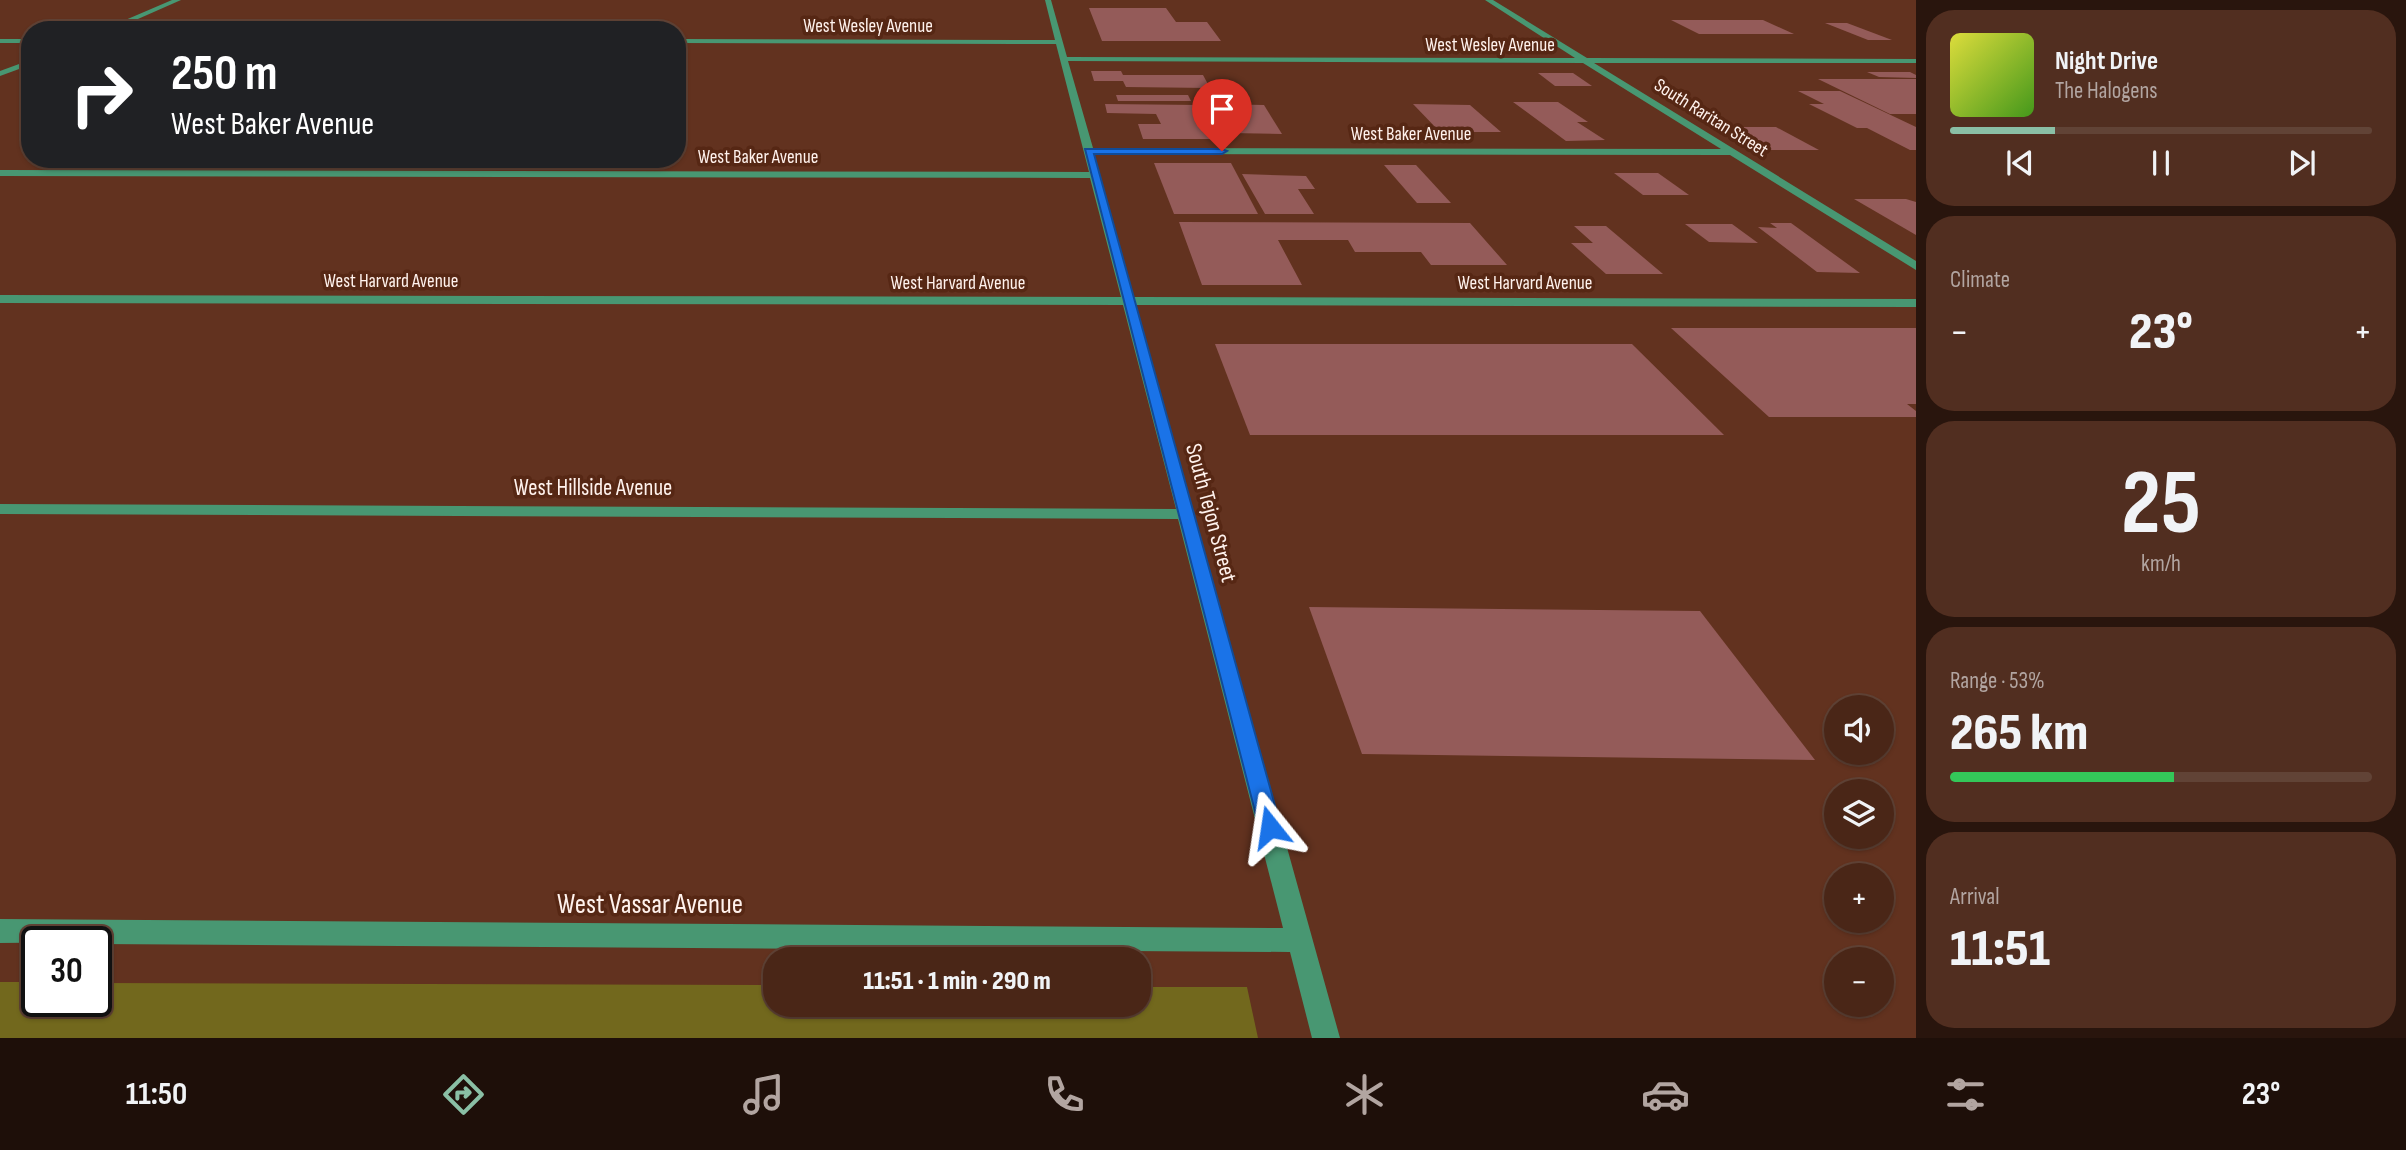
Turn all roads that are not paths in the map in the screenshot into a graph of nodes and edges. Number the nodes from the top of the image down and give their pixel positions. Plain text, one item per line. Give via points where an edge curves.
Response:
1 (178, 0) edge
2 (1048, 0) edge
3 (1488, 0) edge
4 (128, 21) edge
5 (0, 41) edge
6 (21, 41) edge
7 (686, 41) edge
8 (1062, 51) junction
9 (1586, 61) junction
10 (1916, 61) edge
11 (21, 66) edge
12 (0, 74) edge
13 (1088, 151) junction
14 (1733, 152) junction
15 (0, 173) edge
16 (1095, 175) junction
17 (1916, 265) edge
18 (0, 299) edge
19 (1129, 302) junction
20 (1916, 303) edge
21 (0, 509) edge
22 (1186, 514) junction
23 (0, 931) edge
24 (1300, 940) junction
25 (1326, 1038) edge

1 - 4 street
2 - 8 street, South Tejon Street
3 - 9 street, South Raritan Street
5 - 6 street
7 - 8 street, West Wesley Avenue
8 - 9 street, West Wesley Avenue
8 - 13 street, South Tejon Street
9 - 10 street, West Wesley Avenue
9 - 14 street, South Raritan Street
11 - 12 street
13 - 14 street, West Baker Avenue
13 - 16 street, South Tejon Street
14 - 17 street, South Raritan Street
15 - 16 street, West Baker Avenue
16 - 19 street, South Tejon Street
18 - 19 street, West Harvard Avenue
19 - 20 street, West Harvard Avenue
19 - 22 street, South Tejon Street
21 - 22 street, West Hillside Avenue
22 - 24 street, South Tejon Street
23 - 24 street, West Vassar Avenue
24 - 25 street, South Tejon Street

